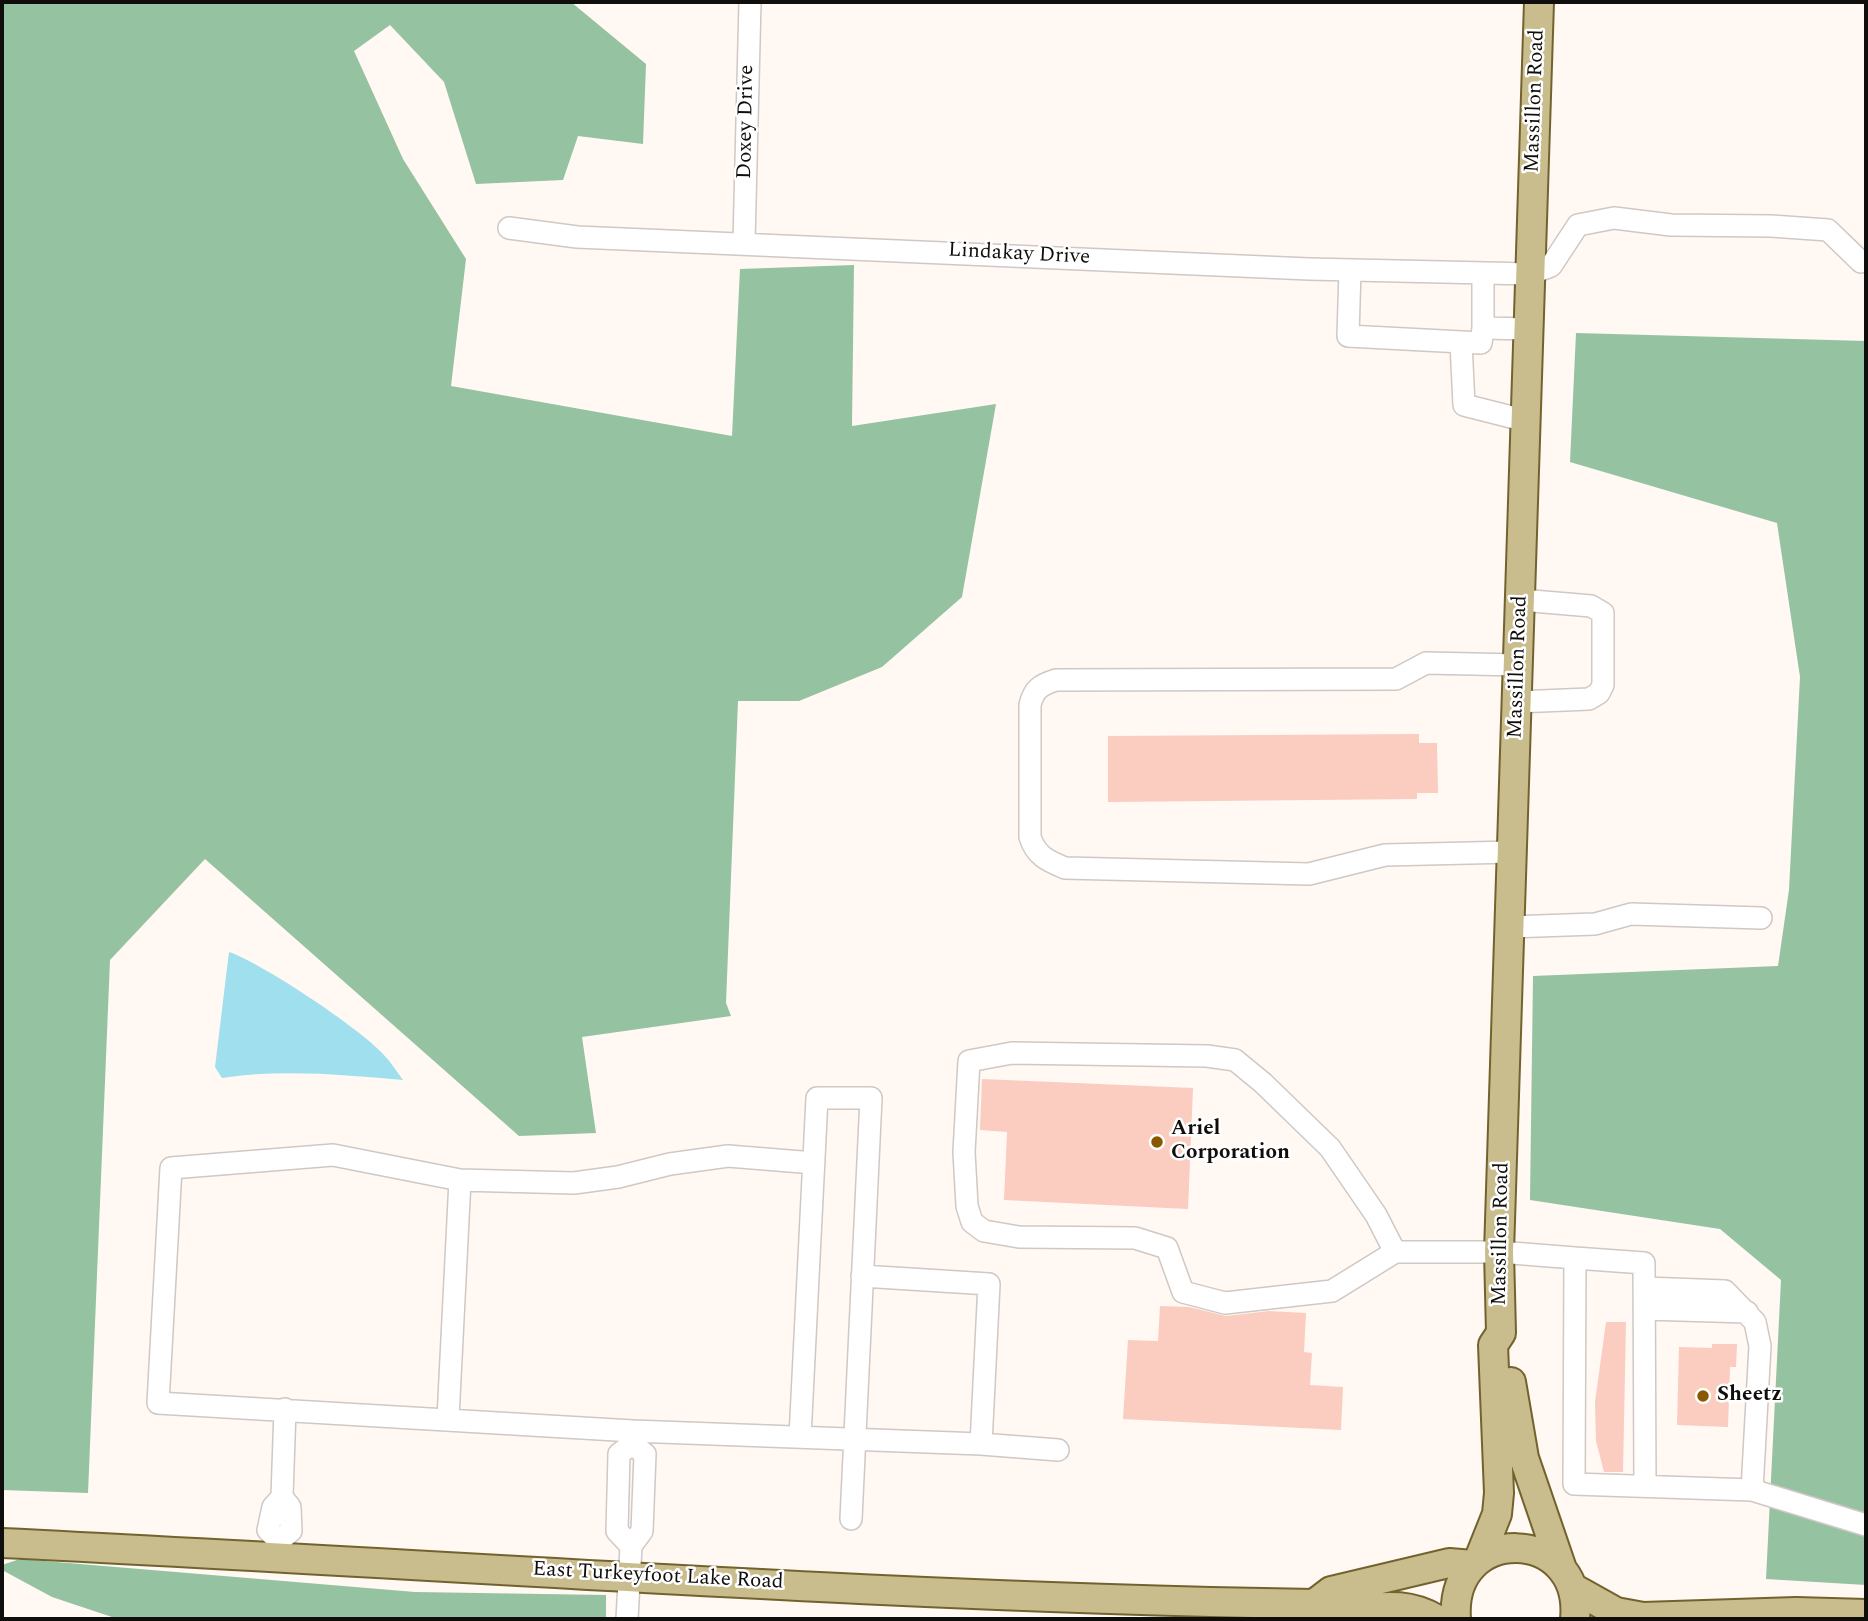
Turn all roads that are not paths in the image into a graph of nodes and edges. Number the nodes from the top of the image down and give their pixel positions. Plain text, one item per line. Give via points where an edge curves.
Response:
1 (750, 2) edge
2 (1539, 2) edge
3 (509, 228) dead end
4 (744, 242) junction
5 (1861, 262) dead end
6 (1350, 270) junction
7 (1483, 273) junction
8 (1531, 274) junction
9 (1483, 328) junction
10 (1529, 329) junction
11 (1461, 343) junction
12 (1527, 421) junction
13 (1521, 600) junction
14 (1519, 665) junction
15 (1517, 702) junction
16 (1513, 852) junction
17 (1761, 918) dead end
18 (1510, 928) junction
19 (814, 1163) junction
20 (460, 1180) junction
21 (1395, 1252) junction
22 (1499, 1252) junction
23 (1575, 1258) junction
24 (862, 1276) junction
25 (1645, 1298) junction
26 (1501, 1333) junction
27 (285, 1409) junction
28 (448, 1418) junction
29 (800, 1437) junction
30 (633, 1438) junction
31 (854, 1439) junction
32 (981, 1444) junction
33 (1058, 1450) dead end
34 (1645, 1485) junction
35 (1752, 1490) junction
36 (851, 1520) dead end
37 (1866, 1525) edge
38 (2, 1543) edge
39 (278, 1549) junction
40 (1476, 1562) junction
41 (630, 1576) junction
42 (1567, 1578) junction
43 (1314, 1604) junction
44 (1201, 1611) edge
45 (1377, 1614) edge
46 (1866, 1614) edge
47 (627, 1619) edge
48 (1436, 1619) edge
49 (1456, 1619) edge
50 (1575, 1619) edge

1 - 4 street, Doxey Drive
2 - 8 main road, Massillon Road
3 - 4 street, Lindakay Drive via 576,237
4 - 6 street, Lindakay Drive
5 - 8 street via 1828,230 1671,225 1614,218 1578,225 1551,266
6 - 7 street, Lindakay Drive
6 - 11 street via 1348,336
7 - 8 street, Lindakay Drive
7 - 9 street
8 - 10 main road, Massillon Road
9 - 10 street
9 - 11 street via 1481,344
10 - 12 main road, Massillon Road
11 - 12 street via 1464,405
12 - 13 main road, Massillon Road
13 - 14 main road, Massillon Road
13 - 15 street via 1591,606 1602,613 1602,685 1589,699
14 - 15 main road, Massillon Road
14 - 16 street via 1426,663 1396,679 1056,680 1034,691 1030,705 1030,837 1034,850 1065,868 1309,874 1384,855
15 - 16 main road, Massillon Road
16 - 18 main road, Massillon Road
17 - 18 street via 1631,914 1595,924
18 - 22 main road, Massillon Road
19 - 20 street via 728,1156 574,1183
19 - 24 street via 817,1097 871,1098
19 - 29 street
20 - 27 street via 333,1155 171,1168 159,1403
20 - 28 street
21 - 21 street via 1330,1148 1235,1060 1012,1053 969,1061 964,1152 967,1206 972,1222 984,1231 1019,1237 1135,1238 1167,1248 1183,1292 1225,1303 1332,1291
21 - 22 street
22 - 23 street
22 - 26 main road, Massillon Road
23 - 25 street via 1644,1263
23 - 34 street via 1574,1484
24 - 31 street
24 - 32 street via 989,1284
25 - 34 street
25 - 35 street via 1725,1291 1755,1322 1760,1346
26 - 40 main road, Massillon Road via 1493,1345 1497,1514
26 - 42 main road, Massillon Road via 1510,1345 1514,1410 1524,1458
27 - 28 street
27 - 39 street via 282,1497 290,1507 291,1531
28 - 30 street
29 - 30 street
29 - 31 street
30 - 41 street via 645,1454 642,1531 631,1546
31 - 32 street
31 - 36 street
32 - 33 street
34 - 35 street
35 - 37 street
38 - 39 main road, East Turkeyfoot Lake Road
39 - 41 main road, East Turkeyfoot Lake Road
40 - 42 main road, East Turkeyfoot Lake Road via 1497,1550 1533,1549 1549,1557
40 - 43 main road, East Turkeyfoot Lake Road via 1449,1563 1331,1591
40 - 49 main road, Massillon Road via 1459,1585
41 - 44 main road, East Turkeyfoot Lake Road
41 - 47 street
42 - 46 main road via 1616,1612 1643,1617
42 - 50 main road, Massillon Road
43 - 44 main road, East Turkeyfoot Lake Road
43 - 45 main road, East Turkeyfoot Lake Road via 1327,1611
45 - 48 main road, East Turkeyfoot Lake Road via 1391,1605 1421,1610

